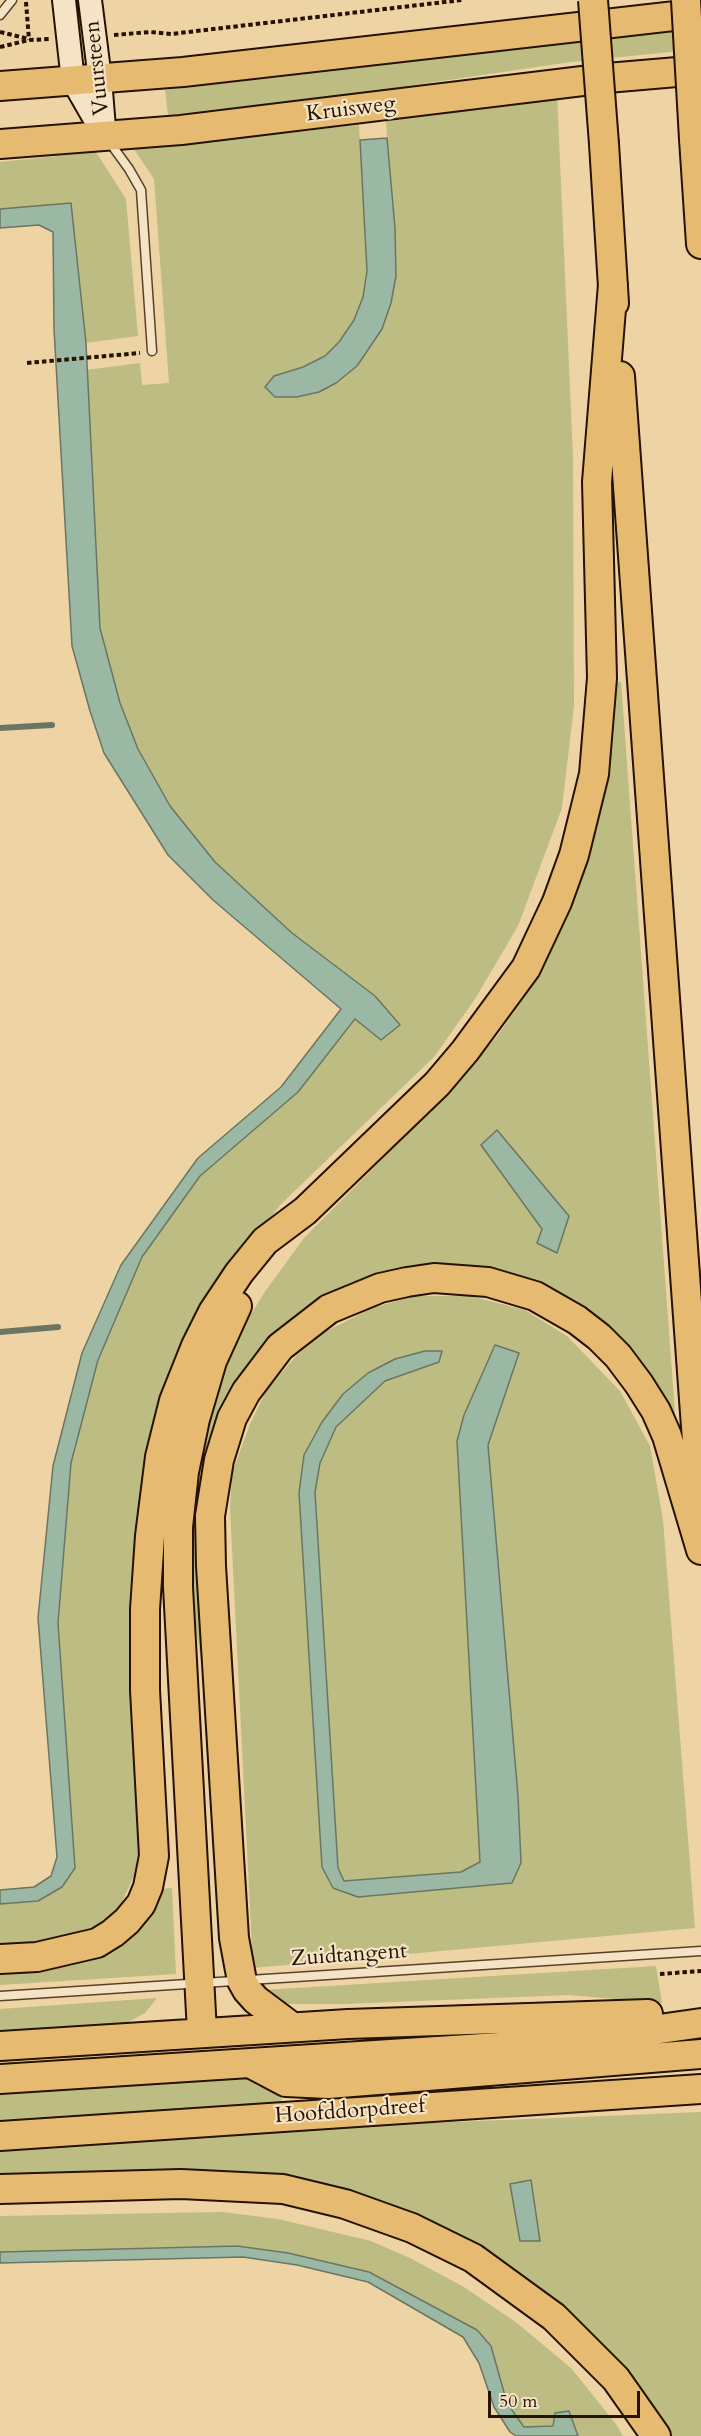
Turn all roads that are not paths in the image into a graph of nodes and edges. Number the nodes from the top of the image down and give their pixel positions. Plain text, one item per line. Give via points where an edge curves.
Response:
1 (12, 0) edge
2 (64, 0) edge
3 (90, 0) edge
4 (594, 0) edge
5 (686, 0) edge
6 (701, 13) edge
7 (0, 15) edge
8 (701, 70) edge
9 (87, 80) junction
10 (0, 86) edge
11 (104, 135) junction
12 (0, 144) edge
13 (701, 244) edge
14 (613, 284) junction
15 (152, 351) road end
16 (304, 1211) junction
17 (701, 1496) edge
18 (701, 1550) edge
19 (701, 1951) edge
20 (0, 1959) edge
21 (242, 1981) junction
22 (199, 1983) junction
23 (0, 1996) edge
24 (701, 2013) edge
25 (667, 2020) junction
26 (701, 2023) edge
27 (292, 2027) junction
28 (202, 2032) junction
29 (0, 2046) edge
30 (701, 2054) edge
31 (250, 2063) junction
32 (137, 2070) junction
33 (0, 2079) edge
34 (701, 2089) edge
35 (0, 2136) edge
36 (0, 2189) edge
37 (656, 2436) edge

1 - 7 lane
2 - 9 street, Vuursteen via 69,38
3 - 9 street, Vuursteen via 96,36
4 - 14 highway, bridge
5 - 13 highway, bridge
6 - 9 highway
8 - 11 highway, Kruisweg via 237,124
9 - 10 highway
9 - 11 street, Vuursteen
11 - 12 highway, Kruisweg
11 - 15 lane via 141,190
14 - 16 highway via 597,482 602,678 594,774 574,855 526,968 483,1029 436,1084
14 - 17 highway
16 - 20 highway via 264,1241 213,1312 174,1401 160,1457 145,1609 154,1856 148,1887 127,1921 97,1943 37,1957
16 - 22 highway via 231,1316 201,1396 184,1472 178,1527 178,1587
18 - 21 highway via 667,1436 639,1384 599,1337 535,1296 488,1282 434,1278 407,1282 380,1288 329,1309 280,1347 235,1411 219,1460 210,1516 227,1846 234,1938
19 - 21 lane, Zuidtangent
21 - 22 lane, Zuidtangent
21 - 27 highway via 256,2000
22 - 23 lane, Zuidtangent
22 - 28 highway
24 - 25 highway
25 - 26 highway
25 - 27 highway
25 - 31 highway via 562,2043
27 - 28 highway
28 - 29 highway
28 - 31 highway, Hoofddorpdreef
28 - 32 highway
30 - 31 highway, Hoofddorpdreef via 328,2084 286,2082
31 - 32 highway
32 - 33 highway
34 - 35 highway, Hoofddorpdreef
36 - 37 highway via 181,2184 284,2189 345,2204 412,2228 473,2258 554,2317 616,2379

